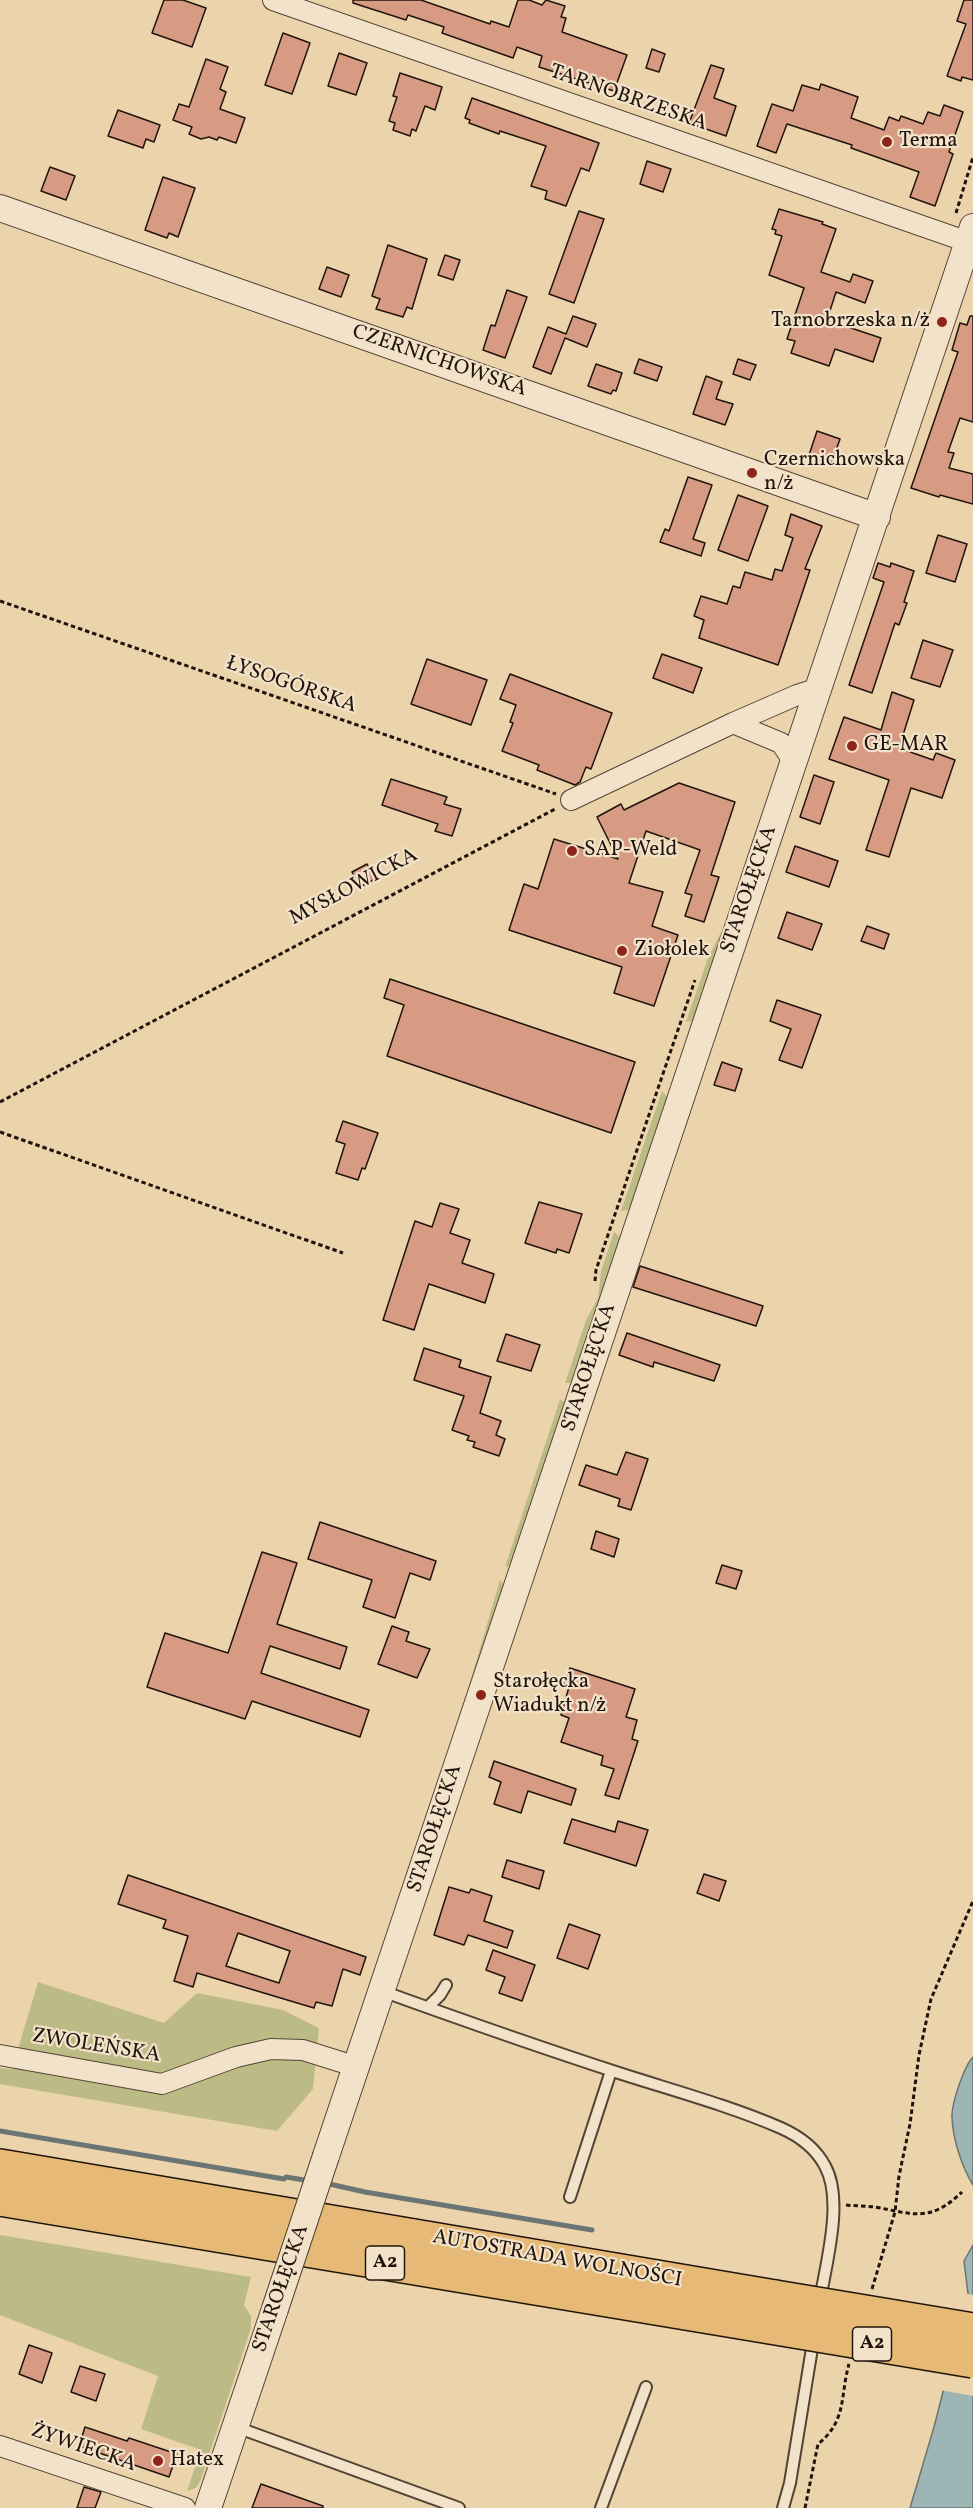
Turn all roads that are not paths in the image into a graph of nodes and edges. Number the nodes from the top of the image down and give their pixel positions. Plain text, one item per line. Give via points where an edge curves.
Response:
1 (273, 0) edge
2 (0, 208) edge
3 (963, 235) edge
4 (877, 517) junction
5 (819, 688) junction
6 (733, 723) junction
7 (794, 761) junction
8 (572, 800) road end
9 (446, 1985) dead end
10 (382, 1991) junction
11 (428, 2007) junction
12 (0, 2055) edge
13 (357, 2067) junction
14 (612, 2071) junction
15 (0, 2166) edge
16 (570, 2197) dead end
17 (0, 2199) edge
18 (773, 2312) junction
19 (973, 2330) edge
20 (973, 2361) edge
21 (646, 2387) dead end
22 (235, 2427) junction
23 (0, 2446) edge
24 (185, 2508) edge
25 (208, 2508) edge
26 (459, 2508) edge
27 (601, 2508) edge
28 (783, 2508) edge

1 - 3 street, TARNOBRZESKA
2 - 4 street, CZERNICHOWSKA
3 - 4 street, STAROŁĘCKA
4 - 5 street, STAROŁĘCKA
5 - 6 street
5 - 7 street, STAROŁĘCKA
6 - 7 street via 781,743
6 - 8 street
7 - 10 street, STAROŁĘCKA
9 - 11 lane
10 - 11 lane
10 - 13 street, STAROŁĘCKA
11 - 14 lane
12 - 13 street, ZWOLEŃSKA via 162,2084 236,2057 271,2049 303,2050
13 - 22 street, STAROŁĘCKA, bridge
14 - 16 lane
14 - 28 lane via 783,2129 807,2143 826,2167 833,2196 831,2231
15 - 18 highway, AUTOSTRADA WOLNOŚCI / A2
17 - 18 highway, AUTOSTRADA WOLNOŚCI / A2
18 - 19 highway, AUTOSTRADA WOLNOŚCI / A2, bridge
18 - 20 highway, AUTOSTRADA WOLNOŚCI / A2, bridge
21 - 27 lane
22 - 25 street, STAROŁĘCKA
22 - 26 lane
23 - 24 street, ŻYWIECKA

